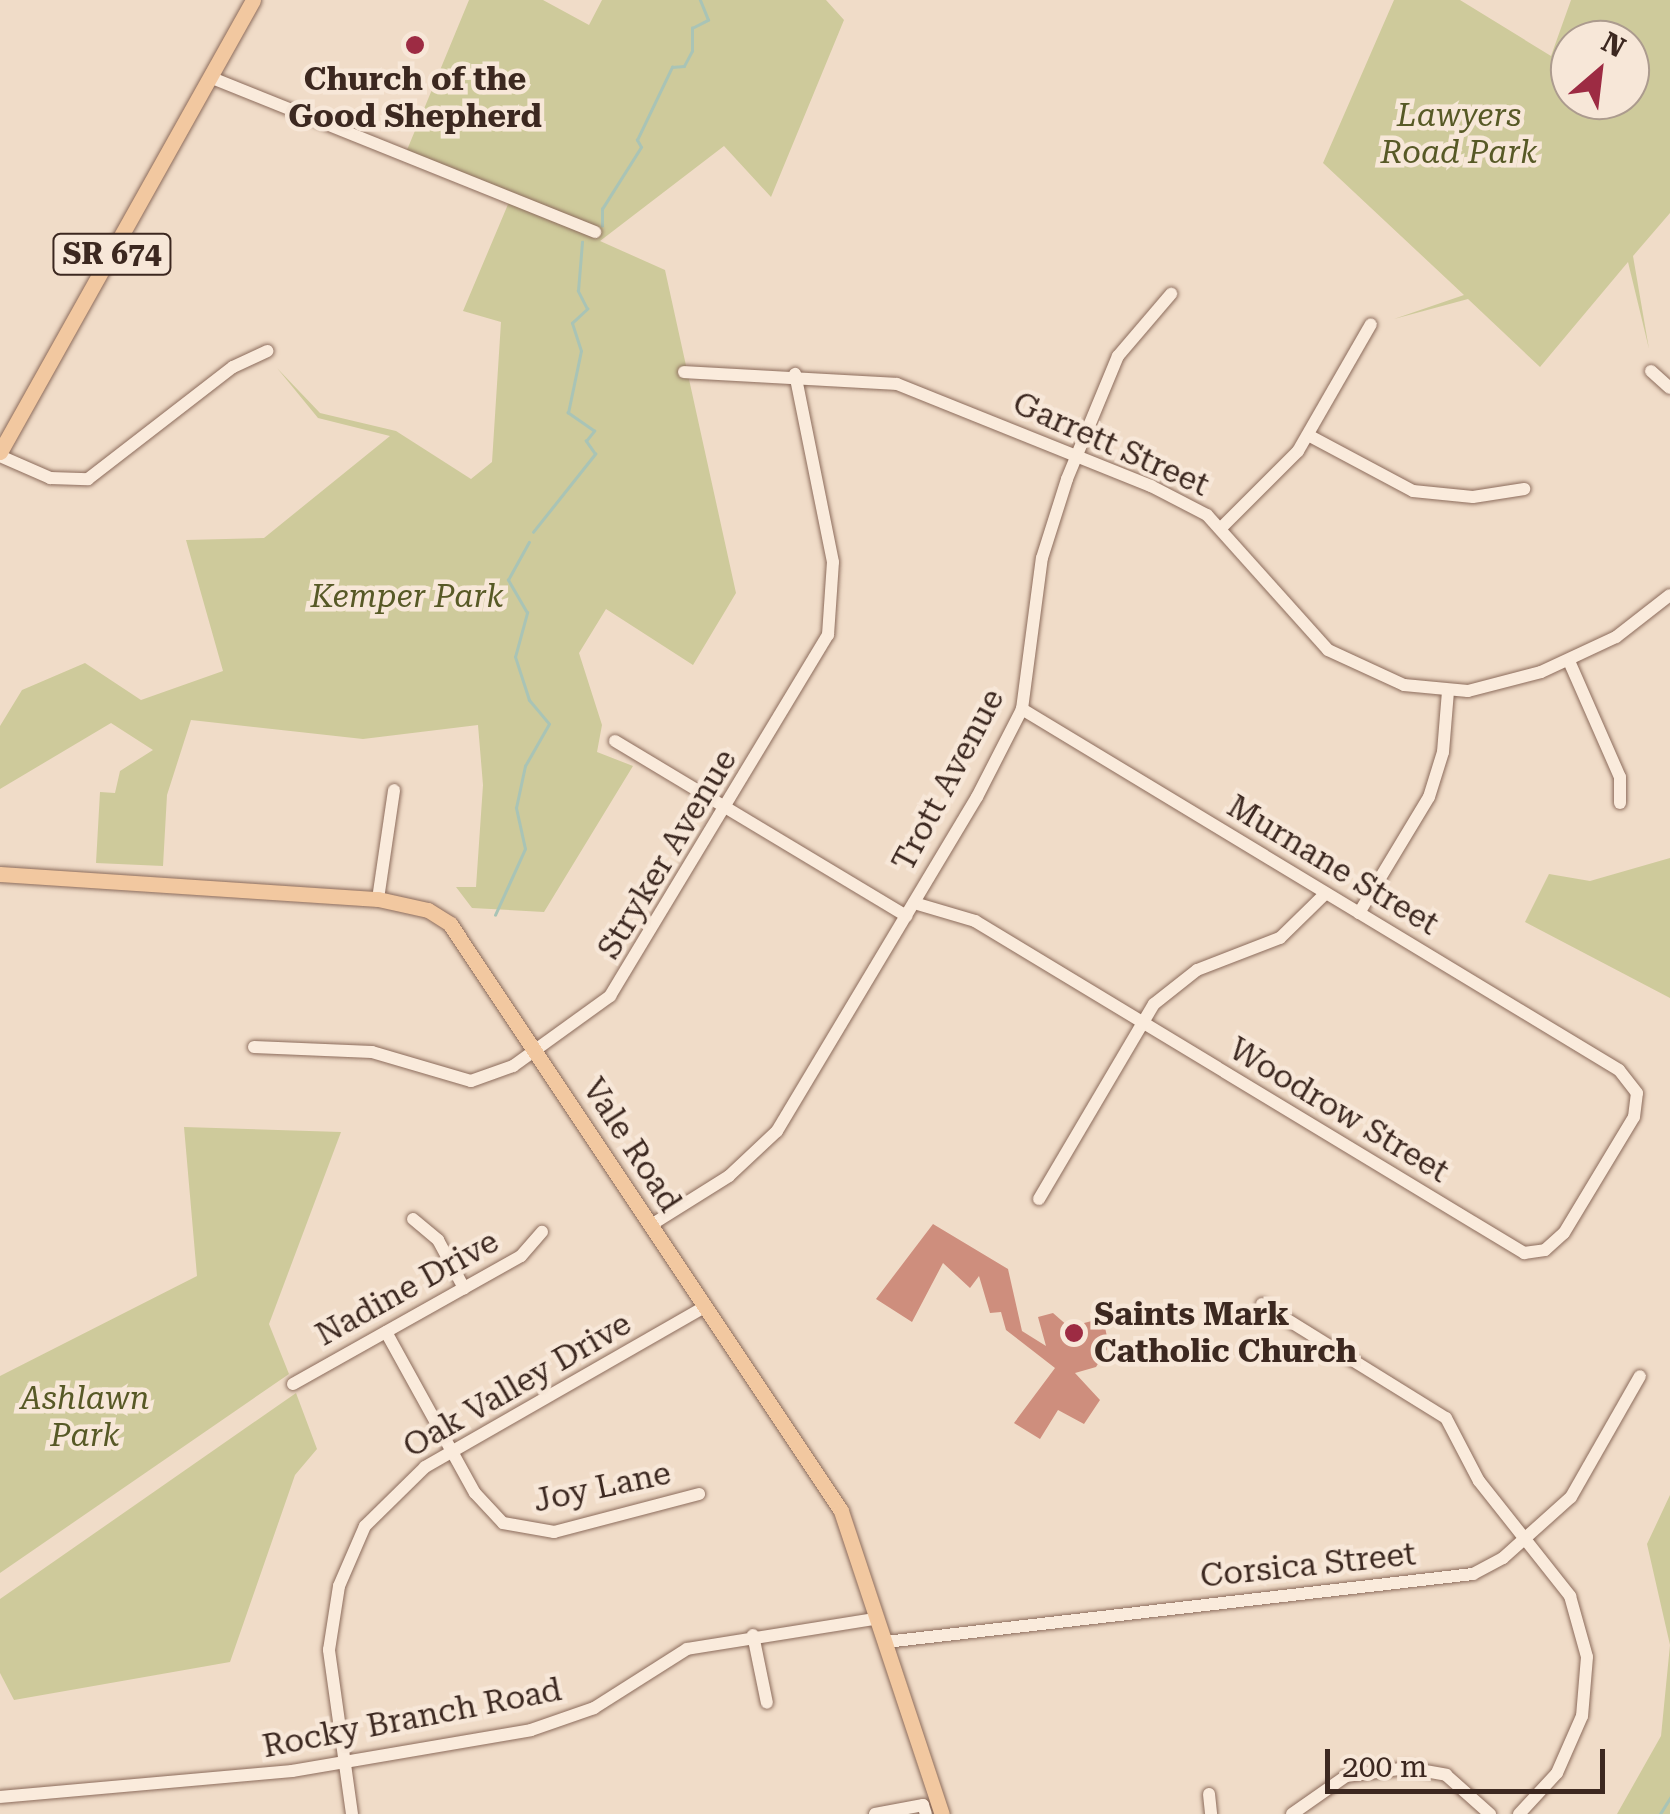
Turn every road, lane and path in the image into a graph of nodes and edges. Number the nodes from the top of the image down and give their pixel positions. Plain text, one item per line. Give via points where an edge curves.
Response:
1 (253, 0) edge
2 (212, 78) junction
3 (595, 232) dead end
4 (1171, 294) dead end
5 (1372, 324) dead end
6 (268, 351) dead end
7 (1651, 371) dead end
8 (684, 372) dead end
9 (794, 374) junction
10 (1670, 388) edge
11 (1308, 435) junction
12 (0, 454) edge
13 (1077, 456) junction
14 (1524, 488) dead end
15 (1221, 528) junction
16 (1670, 594) edge
17 (1569, 662) junction
18 (1448, 691) junction
19 (1022, 709) junction
20 (614, 741) dead end
21 (394, 790) dead end
22 (1620, 803) dead end
23 (727, 809) junction
24 (0, 874) edge
25 (1326, 893) junction
26 (378, 900) junction
27 (914, 903) junction
28 (1359, 913) junction
29 (906, 916) junction
30 (1143, 1023) junction
31 (254, 1047) dead end
32 (536, 1051) junction
33 (1616, 1068) joint
34 (1039, 1200) dead end
35 (413, 1219) dead end
36 (652, 1225) junction
37 (542, 1232) dead end
38 (464, 1288) junction
39 (1262, 1304) dead end
40 (704, 1306) junction
41 (386, 1332) junction
42 (1640, 1376) dead end
43 (293, 1384) dead end
44 (452, 1452) junction
45 (699, 1494) dead end
46 (1528, 1538) junction
47 (874, 1620) junction
48 (753, 1635) junction
49 (886, 1642) junction
50 (766, 1703) dead end
51 (343, 1763) junction
52 (1210, 1794) dead end
53 (0, 1797) edge
54 (933, 1807) edge
55 (352, 1814) edge
56 (875, 1814) edge
57 (1212, 1814) edge
58 (1292, 1814) edge
59 (1490, 1814) edge
60 (1519, 1814) edge

1 - 2 main road, SR 674
2 - 3 street
2 - 12 main road, SR 674
4 - 13 street, Trott Avenue via 1118,356
5 - 11 street
6 - 12 street via 234,368 88,479 50,478
7 - 10 street
8 - 9 street, Garrett Street
9 - 13 street, Garrett Street via 897,384
9 - 23 street, Stryker Avenue via 836,602 821,651
11 - 14 street via 1413,492 1473,497
11 - 15 street
13 - 15 street, Garrett Street via 1173,496
13 - 19 street, Trott Avenue via 1044,548
15 - 18 street, Garrett Street via 1328,650 1383,679
16 - 17 street, Garrett Street
17 - 18 street, Garrett Street
17 - 22 street via 1620,777
18 - 28 street via 1429,798
19 - 25 street, Murnane Street
19 - 27 street, Trott Avenue
20 - 23 street
21 - 26 street
23 - 29 street
23 - 32 street, Stryker Avenue via 625,977
24 - 26 main road, Vale Road
25 - 28 street, Murnane Street
25 - 30 street via 1280,938 1183,978
26 - 32 main road, Vale Road via 428,910 450,924
27 - 29 street, Trott Avenue
27 - 30 street, Woodrow Street via 974,921
28 - 33 street, Murnane Street
29 - 36 street, Trott Avenue via 777,1130 728,1176
30 - 33 street, Woodrow Street via 1533,1254 1564,1233 1634,1116 1637,1093
30 - 34 street
31 - 32 street, Stryker Avenue via 372,1052 458,1081 500,1073
32 - 36 main road, Vale Road
35 - 38 street via 438,1240
36 - 40 main road, Vale Road
37 - 38 street, Nadine Drive via 521,1256
38 - 41 street, Nadine Drive
39 - 46 street via 1446,1418 1472,1471
40 - 44 street, Oak Valley Drive
40 - 47 main road, Vale Road via 841,1510
41 - 43 street, Nadine Drive
41 - 44 street, Joy Lane
42 - 46 street, Corsica Street via 1585,1480
44 - 45 street, Joy Lane via 485,1508 526,1532 554,1532
44 - 51 street, Oak Valley Drive via 392,1493 346,1564 329,1650
46 - 49 street, Corsica Street via 1489,1567 1458,1578 940,1630
46 - 60 street via 1570,1596 1588,1678 1568,1756
47 - 48 street, Rocky Branch Road
47 - 49 main road, Vale Road
48 - 50 street
48 - 51 street, Rocky Branch Road via 668,1657 594,1708 552,1725
49 - 54 main road, Vale Road
51 - 53 street, Rocky Branch Road
51 - 55 street, Oak Valley Drive
52 - 57 street
54 - 56 street
58 - 59 street via 1346,1776 1420,1768 1458,1782

